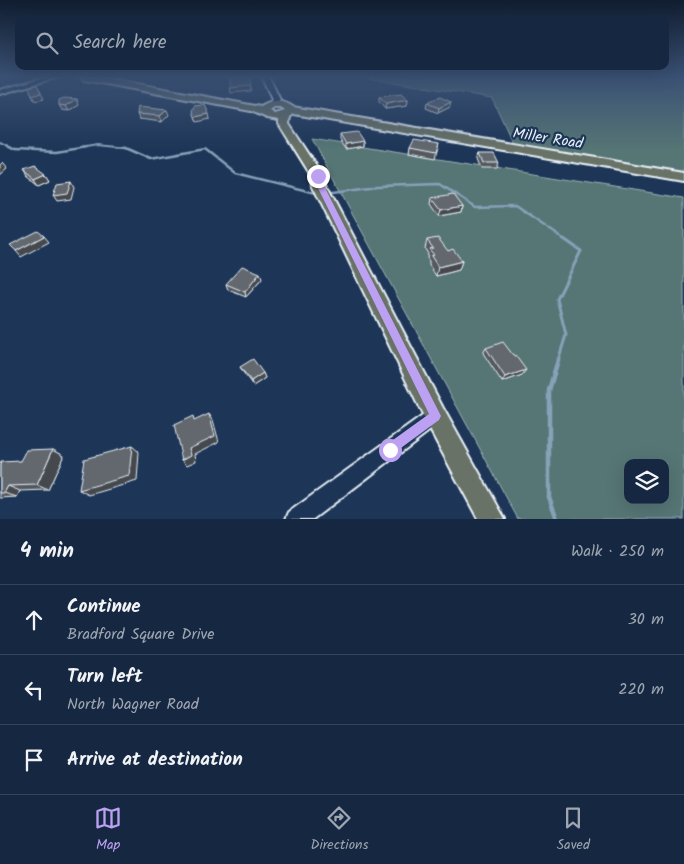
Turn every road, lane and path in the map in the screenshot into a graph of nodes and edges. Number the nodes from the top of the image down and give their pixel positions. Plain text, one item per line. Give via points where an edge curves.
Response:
1 (218, 101) edge
2 (275, 101) edge
3 (280, 101) edge
4 (270, 110) junction
5 (288, 112) junction
6 (684, 177) edge
7 (323, 191) junction
8 (436, 416) junction
9 (296, 519) edge
10 (492, 519) edge

1 - 4 main road
2 - 4 street
3 - 5 street
4 - 5 main road, Miller Road
4 - 7 main road
5 - 6 main road, Miller Road
5 - 7 main road via 284,124 318,176
7 - 8 main road
8 - 9 street
8 - 10 main road

